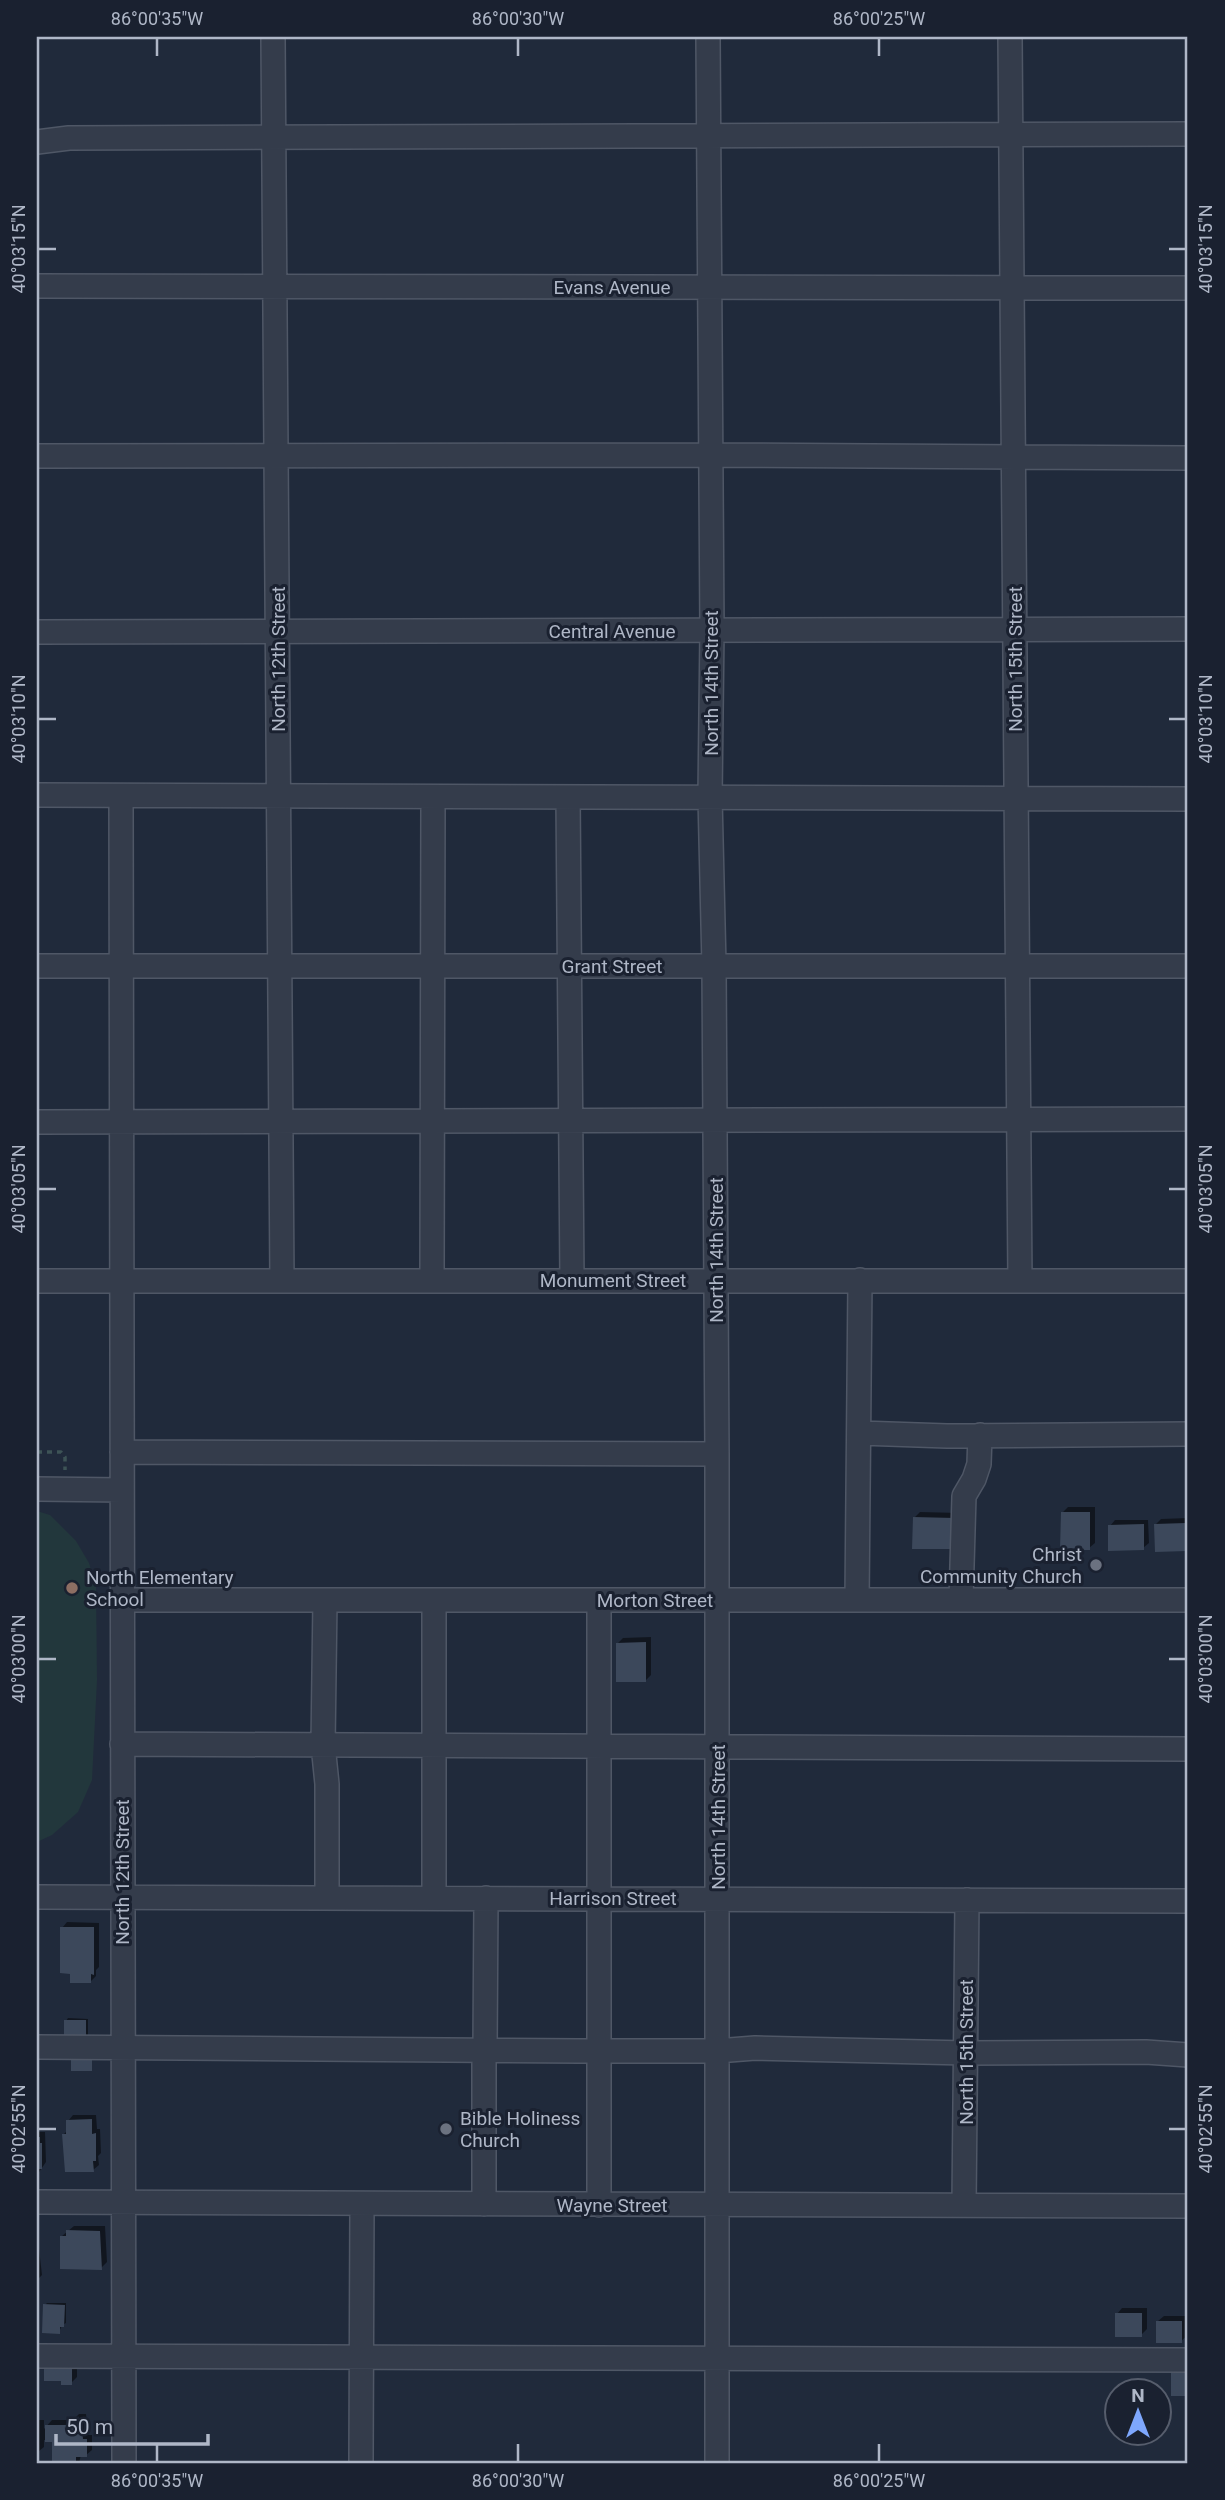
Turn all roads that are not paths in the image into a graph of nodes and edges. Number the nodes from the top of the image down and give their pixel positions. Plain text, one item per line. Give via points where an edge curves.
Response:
1 (273, 37) edge
2 (708, 37) edge
3 (1010, 37) edge
4 (1188, 134) edge
5 (709, 136) junction
6 (1011, 136) junction
7 (274, 137) junction
8 (37, 142) edge
9 (37, 286) edge
10 (275, 286) junction
11 (710, 287) junction
12 (1013, 287) junction
13 (1188, 288) edge
14 (711, 455) junction
15 (37, 456) edge
16 (276, 456) junction
17 (1014, 457) junction
18 (1188, 458) edge
19 (1188, 629) edge
20 (1015, 630) junction
21 (278, 631) junction
22 (712, 631) junction
23 (37, 632) edge
24 (37, 795) edge
25 (121, 796) junction
26 (279, 796) junction
27 (433, 797) junction
28 (568, 797) junction
29 (710, 797) junction
30 (1016, 798) junction
31 (1188, 799) edge
32 (37, 966) edge
33 (122, 966) junction
34 (280, 966) junction
35 (433, 966) junction
36 (569, 967) junction
37 (714, 967) junction
38 (1018, 967) junction
39 (1188, 967) edge
40 (1188, 1119) edge
41 (1019, 1120) junction
42 (281, 1121) junction
43 (432, 1121) junction
44 (570, 1121) junction
45 (715, 1121) junction
46 (37, 1122) edge
47 (123, 1122) junction
48 (572, 1280) junction
49 (716, 1280) junction
50 (860, 1280) junction
51 (37, 1281) edge
52 (282, 1281) junction
53 (432, 1281) junction
54 (1020, 1281) junction
55 (1188, 1281) edge
56 (123, 1282) junction
57 (860, 1433) junction
58 (1188, 1434) edge
59 (980, 1436) junction
60 (122, 1452) junction
61 (717, 1454) junction
62 (37, 1489) edge
63 (122, 1490) junction
64 (121, 1600) junction
65 (326, 1600) junction
66 (434, 1600) junction
67 (599, 1600) junction
68 (718, 1600) junction
69 (858, 1600) junction
70 (961, 1600) junction
71 (1188, 1600) edge
72 (122, 1744) junction
73 (323, 1745) junction
74 (435, 1745) junction
75 (599, 1746) junction
76 (718, 1747) junction
77 (1188, 1749) edge
78 (37, 1897) edge
79 (122, 1898) junction
80 (327, 1898) junction
81 (434, 1898) junction
82 (486, 1898) junction
83 (599, 1898) junction
84 (718, 1898) junction
85 (967, 1900) junction
86 (1188, 1901) edge
87 (37, 2047) edge
88 (122, 2048) junction
89 (599, 2051) junction
90 (717, 2051) junction
91 (966, 2053) junction
92 (1188, 2055) edge
93 (484, 2056) junction
94 (37, 2202) edge
95 (123, 2203) junction
96 (362, 2204) junction
97 (484, 2204) junction
98 (599, 2205) junction
99 (717, 2205) junction
100 (964, 2205) junction
101 (1188, 2206) edge
102 (37, 2356) edge
103 (123, 2356) junction
104 (361, 2357) junction
105 (717, 2358) junction
106 (1188, 2360) edge
107 (124, 2463) edge
108 (361, 2463) edge
109 (718, 2463) edge

1 - 7 street, North 12th Street
2 - 5 street, North 14th Street
3 - 6 street, North 15th Street
4 - 6 street
5 - 6 street
5 - 7 street
5 - 11 street, North 14th Street
6 - 12 street, North 15th Street
7 - 8 street
7 - 10 street, North 12th Street
9 - 10 street, Evans Avenue
10 - 11 street, Evans Avenue
10 - 16 street, North 12th Street
11 - 12 street, Evans Avenue
11 - 14 street, North 14th Street
12 - 13 street, Evans Avenue
12 - 17 street, North 15th Street
14 - 16 street
14 - 17 street
14 - 22 street, North 14th Street
15 - 16 street
16 - 21 street, North 12th Street
17 - 18 street
17 - 20 street, North 15th Street
19 - 20 street, Central Avenue
20 - 22 street, Central Avenue
20 - 30 street, North 15th Street
21 - 22 street, Central Avenue
21 - 23 street, Central Avenue
21 - 26 street, North 12th Street
22 - 29 street, North 14th Street
24 - 25 street
25 - 26 street
25 - 33 street, North 12th Street
26 - 27 street
26 - 34 street, North 12th Street
27 - 28 street
27 - 35 street
28 - 29 street
28 - 36 street
29 - 30 street
29 - 37 street, North 14th Street
30 - 31 street
30 - 38 street, North 15th Street
32 - 33 street, Grant Street
33 - 34 street, Grant Street
33 - 47 street, North 12th Street
34 - 35 street, Grant Street
34 - 42 street, North 12th Street
35 - 36 street, Grant Street
35 - 43 street
36 - 37 street, Grant Street
36 - 44 street
37 - 38 street, Grant Street
37 - 45 street, North 14th Street
38 - 39 street, Grant Street
38 - 41 street, North 15th Street
40 - 41 street
41 - 45 street
41 - 54 street, North 15th Street
42 - 43 street
42 - 47 street
42 - 52 street, North 12th Street
43 - 44 street
43 - 53 street
44 - 45 street
44 - 48 street
45 - 49 street, North 14th Street
46 - 47 street
47 - 56 street, North 12th Street
48 - 49 street, Monument Street
48 - 53 street, Monument Street
49 - 50 street, Monument Street
49 - 61 street, North 14th Street
50 - 54 street, Monument Street
50 - 57 street
51 - 56 street, Monument Street
52 - 53 street, Monument Street
52 - 56 street, Monument Street
54 - 55 street, Monument Street
56 - 60 street, North 12th Street
57 - 59 street
57 - 69 street
58 - 59 street
59 - 70 street via 979,1464 964,1496
60 - 61 street
60 - 63 street, North 12th Street
61 - 68 street, North 14th Street
62 - 63 street
63 - 64 street, North 12th Street
64 - 65 street, Morton Street
64 - 72 street, North 12th Street
65 - 66 street, Morton Street
65 - 73 street
66 - 67 street, Morton Street
66 - 74 street
67 - 68 street, Morton Street
67 - 75 street
68 - 69 street, Morton Street
68 - 76 street, North 14th Street
69 - 70 street, Morton Street
70 - 71 street, Morton Street
72 - 73 street
72 - 79 street, North 12th Street
73 - 74 street
73 - 80 street
74 - 75 street
74 - 81 street
75 - 76 street
75 - 83 street
76 - 77 street
76 - 84 street, North 14th Street
78 - 79 street, Harrison Street
79 - 80 street, Harrison Street
79 - 88 street, North 12th Street
80 - 81 street, Harrison Street
81 - 82 street, Harrison Street
82 - 83 street, Harrison Street
82 - 93 street
83 - 84 street, Harrison Street
83 - 89 street
84 - 85 street, Harrison Street
84 - 90 street, North 14th Street
85 - 86 street, Harrison Street
85 - 91 street, North 15th Street
87 - 88 street
88 - 93 street
88 - 95 street, North 12th Street
89 - 90 street
89 - 93 street
89 - 98 street
90 - 91 street
90 - 99 street, North 14th Street
91 - 92 street
91 - 100 street, North 15th Street
93 - 97 street
94 - 95 street, Wayne Street
95 - 96 street, Wayne Street
95 - 103 street, North 12th Street
96 - 97 street, Wayne Street
96 - 104 street
97 - 98 street, Wayne Street
98 - 99 street, Wayne Street
99 - 100 street, Wayne Street
99 - 105 street, North 14th Street
100 - 101 street, Wayne Street
102 - 103 street
103 - 104 street
103 - 107 street, North 12th Street
104 - 105 street
104 - 108 street
105 - 106 street
105 - 109 street, North 14th Street

